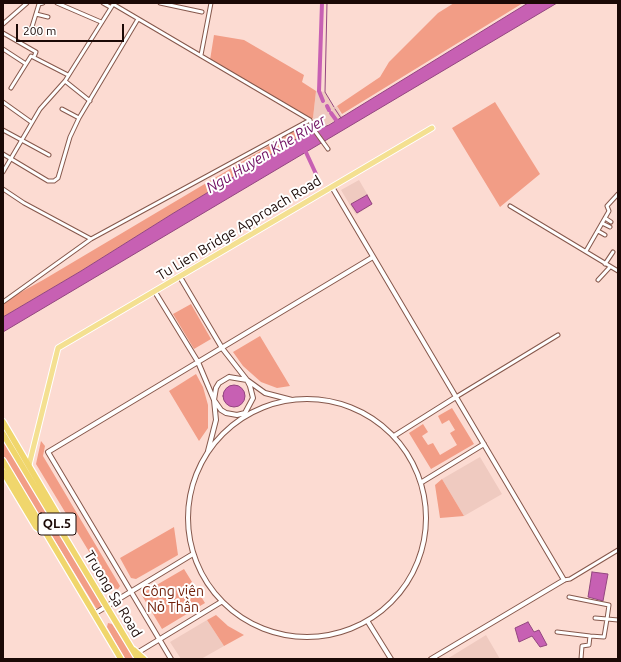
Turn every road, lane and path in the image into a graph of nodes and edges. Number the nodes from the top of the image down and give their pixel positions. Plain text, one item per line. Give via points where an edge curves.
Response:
1 (26, 3) edge
2 (43, 3) edge
3 (57, 3) edge
4 (103, 3) edge
5 (160, 3) edge
6 (182, 3) edge
7 (211, 3) edge
8 (114, 4) edge
9 (110, 7) junction
10 (181, 8) junction
11 (202, 12) dead end
12 (36, 14) junction
13 (48, 17) dead end
14 (138, 19) junction
15 (101, 22) junction
16 (3, 24) edge
17 (3, 33) edge
18 (37, 33) dead end
19 (3, 50) edge
20 (201, 55) junction
21 (34, 57) junction
22 (26, 64) junction
23 (68, 75) junction
24 (65, 81) junction
25 (11, 88) dead end
26 (90, 101) junction
27 (3, 102) edge
28 (62, 109) dead end
29 (79, 118) junction
30 (310, 120) junction
31 (31, 122) junction
32 (432, 128) dead end
33 (3, 130) edge
34 (22, 139) junction
35 (328, 149) dead end
36 (3, 154) edge
37 (49, 155) dead end
38 (12, 159) junction
39 (3, 172) edge
40 (332, 187) junction
41 (3, 189) edge
42 (618, 194) edge
43 (510, 206) dead end
44 (605, 218) junction
45 (611, 222) dead end
46 (602, 223) junction
47 (610, 227) dead end
48 (598, 231) junction
49 (605, 235) dead end
50 (91, 239) junction
51 (586, 251) junction
52 (613, 252) dead end
53 (373, 257) junction
54 (605, 264) junction
55 (610, 267) junction
56 (618, 271) edge
57 (180, 277) junction
58 (598, 280) dead end
59 (155, 292) junction
60 (3, 302) edge
61 (558, 335) dead end
62 (222, 348) junction
63 (198, 362) junction
64 (247, 380) junction
65 (456, 397) junction
66 (214, 400) junction
67 (294, 400) junction
68 (245, 413) junction
69 (3, 422) edge
70 (3, 434) edge
71 (394, 436) junction
72 (484, 444) junction
73 (207, 454) junction
74 (3, 461) edge
75 (29, 465) junction
76 (4, 475) edge
77 (422, 482) junction
78 (61, 530) junction
79 (46, 535) junction
80 (618, 550) edge
81 (193, 554) junction
82 (564, 580) junction
83 (131, 591) junction
84 (569, 597) dead end
85 (221, 602) junction
86 (106, 606) junction
87 (94, 614) junction
88 (595, 618) dead end
89 (607, 619) junction
90 (618, 620) edge
91 (368, 622) junction
92 (557, 632) dead end
93 (590, 636) junction
94 (159, 639) junction
95 (132, 649) junction
96 (116, 650) junction
97 (137, 652) junction
98 (118, 659) edge
99 (121, 659) edge
100 (138, 659) edge
101 (144, 659) edge
102 (171, 659) edge
103 (391, 659) edge
104 (431, 659) edge
105 (581, 659) edge

1 - 16 street
2 - 12 street via 39,4
3 - 15 street
4 - 9 street
5 - 10 street
6 - 10 street
7 - 20 street
8 - 9 street
8 - 14 street
9 - 15 street
10 - 11 street
12 - 13 street
12 - 18 street via 31,30
14 - 20 street
14 - 26 street
15 - 23 street
17 - 21 street via 36,52
19 - 22 street
20 - 30 street
21 - 22 street via 31,56
21 - 23 street
22 - 25 street
23 - 24 street
24 - 26 street
24 - 31 street
26 - 29 street
27 - 31 street
28 - 29 street
29 - 38 street via 70,137 58,178 54,181 48,181
30 - 35 street
30 - 50 street
31 - 34 street
32 - 40 main road, Tu Lien Bridge Approach Road
33 - 34 street
34 - 37 street
34 - 38 street
36 - 38 street
38 - 39 street
40 - 53 street
40 - 57 main road, Tu Lien Bridge Approach Road
41 - 50 street
42 - 44 street via 607,206 610,210
43 - 51 street
44 - 45 street
44 - 46 street
46 - 47 street
46 - 48 street
48 - 49 street
48 - 51 street
50 - 60 street
51 - 54 street
52 - 54 street
53 - 62 street
53 - 65 street
54 - 55 street
55 - 56 street
55 - 58 street
57 - 59 main road, Tu Lien Bridge Approach Road
57 - 62 street
59 - 63 street
59 - 75 main road, Tu Lien Bridge Approach Road via 58,348
61 - 65 street
62 - 63 street
62 - 64 street
63 - 66 street
63 - 83 street via 48,452
64 - 66 street via 236,377 224,380 216,388
64 - 67 street via 264,393
64 - 68 street via 253,398
65 - 71 street
65 - 72 street
66 - 68 street via 226,414
66 - 73 street via 216,420
67 - 68 street
67 - 71 street via 316,400 338,405 357,412
68 - 73 street via 219,436
69 - 75 highway, Truong Sa Road / QL.5
70 - 78 highway, Truong Sa Road / QL.5
71 - 77 street
72 - 77 street
72 - 82 street
73 - 81 street via 198,471 190,512 189,527
74 - 79 highway, Truong Sa Road / QL.5
75 - 78 highway, Truong Sa Road / QL.5 via 60,517
76 - 79 highway, Truong Sa Road / QL.5 via 36,527
77 - 91 street via 428,513 418,554 400,592
78 - 86 highway, Truong Sa Road / QL.5
79 - 87 highway, Truong Sa Road / QL.5
80 - 82 street via 570,579
81 - 83 street
81 - 85 street via 211,589
82 - 104 street
83 - 86 street
83 - 94 street
84 - 89 street via 609,605
85 - 91 street via 258,626 279,634 329,636
85 - 94 street
86 - 87 street
86 - 95 highway, Truong Sa Road / QL.5
87 - 96 highway, Truong Sa Road / QL.5
88 - 89 street
89 - 90 street
89 - 93 street via 604,638
91 - 103 street
92 - 93 street
93 - 105 street via 589,645 582,646
94 - 97 street
94 - 102 street
95 - 97 highway, Truong Sa Road / QL.5
95 - 100 highway, Truong Sa Road / QL.5
96 - 98 highway, Truong Sa Road / QL.5
96 - 99 highway, Truong Sa Road / QL.5
97 - 101 highway, Truong Sa Road / QL.5

